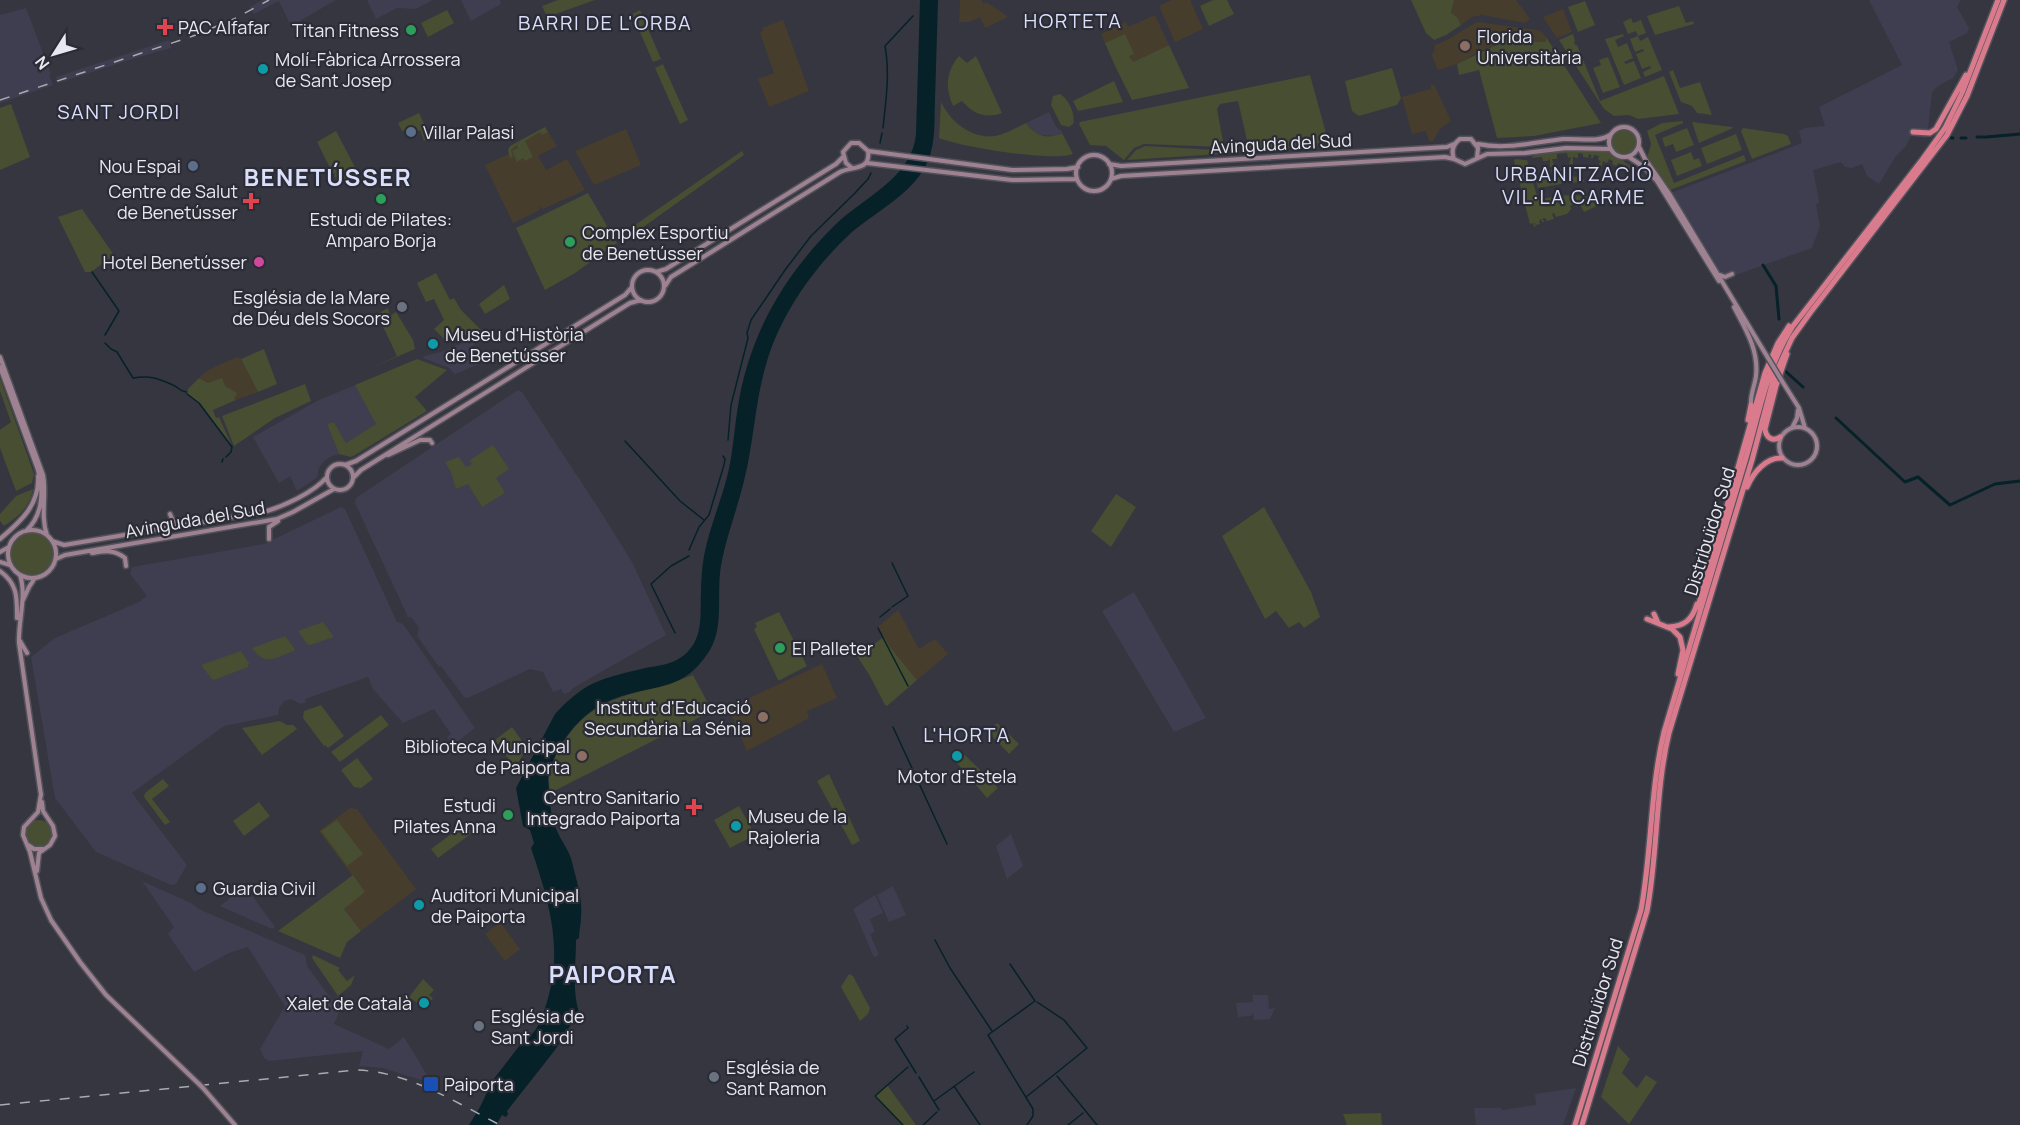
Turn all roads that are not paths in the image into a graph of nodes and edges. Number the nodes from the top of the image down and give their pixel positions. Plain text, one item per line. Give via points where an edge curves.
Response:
1 (1998, 0) edge
2 (2004, 0) edge
3 (1976, 58) junction
4 (1913, 132) dead end
5 (1610, 135) junction
6 (1942, 138) junction
7 (1454, 144) junction
8 (1477, 144) junction
9 (1639, 147) junction
10 (1610, 148) junction
11 (868, 151) junction
12 (843, 156) junction
13 (1629, 157) junction
14 (1477, 158) junction
15 (1455, 159) junction
16 (867, 163) junction
17 (1109, 164) junction
18 (1078, 166) junction
19 (852, 168) junction
20 (1077, 179) junction
21 (1111, 179) junction
22 (1711, 262) junction
23 (656, 272) junction
24 (1732, 274) dead end
25 (664, 286) junction
26 (632, 287) junction
27 (1728, 296) junction
28 (641, 300) junction
29 (1739, 310) junction
30 (1808, 310) junction
31 (0, 357) edge
32 (0, 367) edge
33 (1794, 401) junction
34 (1751, 405) joint
35 (1792, 428) junction
36 (1806, 429) junction
37 (1780, 437) junction
38 (431, 444) dead end
39 (382, 457) junction
40 (1782, 458) junction
41 (34, 461) junction
42 (345, 465) junction
43 (1737, 472) junction
44 (327, 477) junction
45 (353, 478) junction
46 (334, 489) junction
47 (1740, 499) junction
48 (170, 514) dead end
49 (287, 515) junction
50 (186, 525) junction
51 (26, 531) junction
52 (46, 535) junction
53 (0, 539) edge
54 (269, 539) dead end
55 (52, 541) junction
56 (9, 546) junction
57 (0, 552) edge
58 (76, 553) junction
59 (125, 558) junction
60 (56, 560) junction
61 (0, 562) edge
62 (132, 562) dead end
63 (10, 565) junction
64 (126, 566) dead end
65 (0, 571) edge
66 (20, 575) junction
67 (35, 578) junction
68 (1701, 597) junction
69 (21, 607) junction
70 (1654, 614) dead end
71 (1647, 620) dead end
72 (18, 623) junction
73 (1662, 626) junction
74 (18, 635) junction
75 (27, 653) dead end
76 (1677, 679) junction
77 (41, 794) junction
78 (33, 819) junction
79 (48, 821) junction
80 (1650, 833) junction
81 (27, 844) junction
82 (43, 849) junction
83 (38, 884) junction
84 (235, 1125) edge
85 (1575, 1125) edge
86 (1582, 1125) edge

1 - 3 highway, Distribuïdor Sud
2 - 6 highway, Distribuïdor Sud via 1963,106
3 - 4 highway via 1936,129 1930,133
3 - 6 highway, Distribuïdor Sud
5 - 8 main road via 1602,139 1515,146
5 - 9 main road via 1619,128 1630,128 1639,138
5 - 10 main road
6 - 30 highway, Distribuïdor Sud
7 - 8 main road via 1464,138
7 - 15 main road
7 - 17 main road, Avinguda del Sud
8 - 14 main road
9 - 13 main road
9 - 22 main road
10 - 13 main road via 1619,157
10 - 14 main road via 1566,148
11 - 12 main road via 855,142
11 - 16 main road
11 - 18 main road via 1012,170
12 - 19 main road
12 - 23 main road via 836,164
13 - 27 main road via 1657,181
14 - 15 main road via 1465,164
15 - 21 main road, Avinguda del Sud via 1145,174
16 - 19 main road
16 - 20 main road via 1012,180
17 - 18 main road via 1092,155
17 - 21 main road
18 - 20 main road
19 - 25 main road via 671,278
20 - 21 main road via 1092,190 1103,188
22 - 24 main road via 1722,276
22 - 29 main road
23 - 25 main road
23 - 26 main road via 639,273
25 - 28 main road via 657,300
26 - 28 main road
26 - 42 main road via 625,295
27 - 29 main road
27 - 34 main road via 1755,353
28 - 39 main road via 630,303
29 - 33 main road, bridge
30 - 37 highway via 1808,320 1789,350 1767,421 1768,437
30 - 43 highway via 1800,311 1768,362
30 - 47 highway, Distribuïdor Sud via 1774,377
30 - 80 highway, Distribuïdor Sud via 1787,335 1768,375 1747,458 1664,732
31 - 52 main road via 43,475
32 - 41 main road
33 - 35 main road via 1798,414
33 - 36 main road
34 - 43 highway
35 - 36 main road
35 - 37 main road
36 - 40 main road via 1816,441 1812,459 1795,465
37 - 40 main road
38 - 39 main road via 425,439
39 - 45 main road
40 - 47 highway via 1760,468
41 - 51 main road via 42,495 33,524
41 - 53 main road via 38,483 34,502
42 - 44 main road via 334,466
42 - 45 main road
43 - 68 highway
44 - 46 main road
44 - 50 main road, Avinguda del Sud via 274,509
45 - 46 main road via 347,489
46 - 49 main road, Avinguda del Sud
47 - 86 highway, Distribuïdor Sud via 1664,754 1647,912
48 - 50 main road via 175,523
49 - 54 main road via 271,524
49 - 58 main road, Avinguda del Sud via 255,524
50 - 55 main road, Avinguda del Sud via 64,545
51 - 52 main road
51 - 56 main road
52 - 55 main road
55 - 60 main road
56 - 57 main road
56 - 63 main road
58 - 59 main road via 112,550
58 - 60 main road, Avinguda del Sud
59 - 62 main road
59 - 64 main road
60 - 67 main road via 48,572
61 - 63 main road
63 - 66 main road
65 - 72 main road via 15,586
66 - 67 main road
66 - 69 main road
67 - 69 main road
68 - 73 highway via 1687,622
68 - 76 highway
69 - 72 main road
70 - 73 highway
71 - 73 highway
72 - 74 main road
73 - 76 highway via 1677,633 1682,646
74 - 75 main road
74 - 77 main road
76 - 80 highway via 1656,753
77 - 78 main road
77 - 79 main road
78 - 79 main road
78 - 81 main road via 23,831
79 - 82 main road via 55,836
80 - 85 highway, Distribuïdor Sud via 1641,910
81 - 82 main road
81 - 83 main road
82 - 83 main road via 37,857
83 - 84 main road via 51,920 97,984

